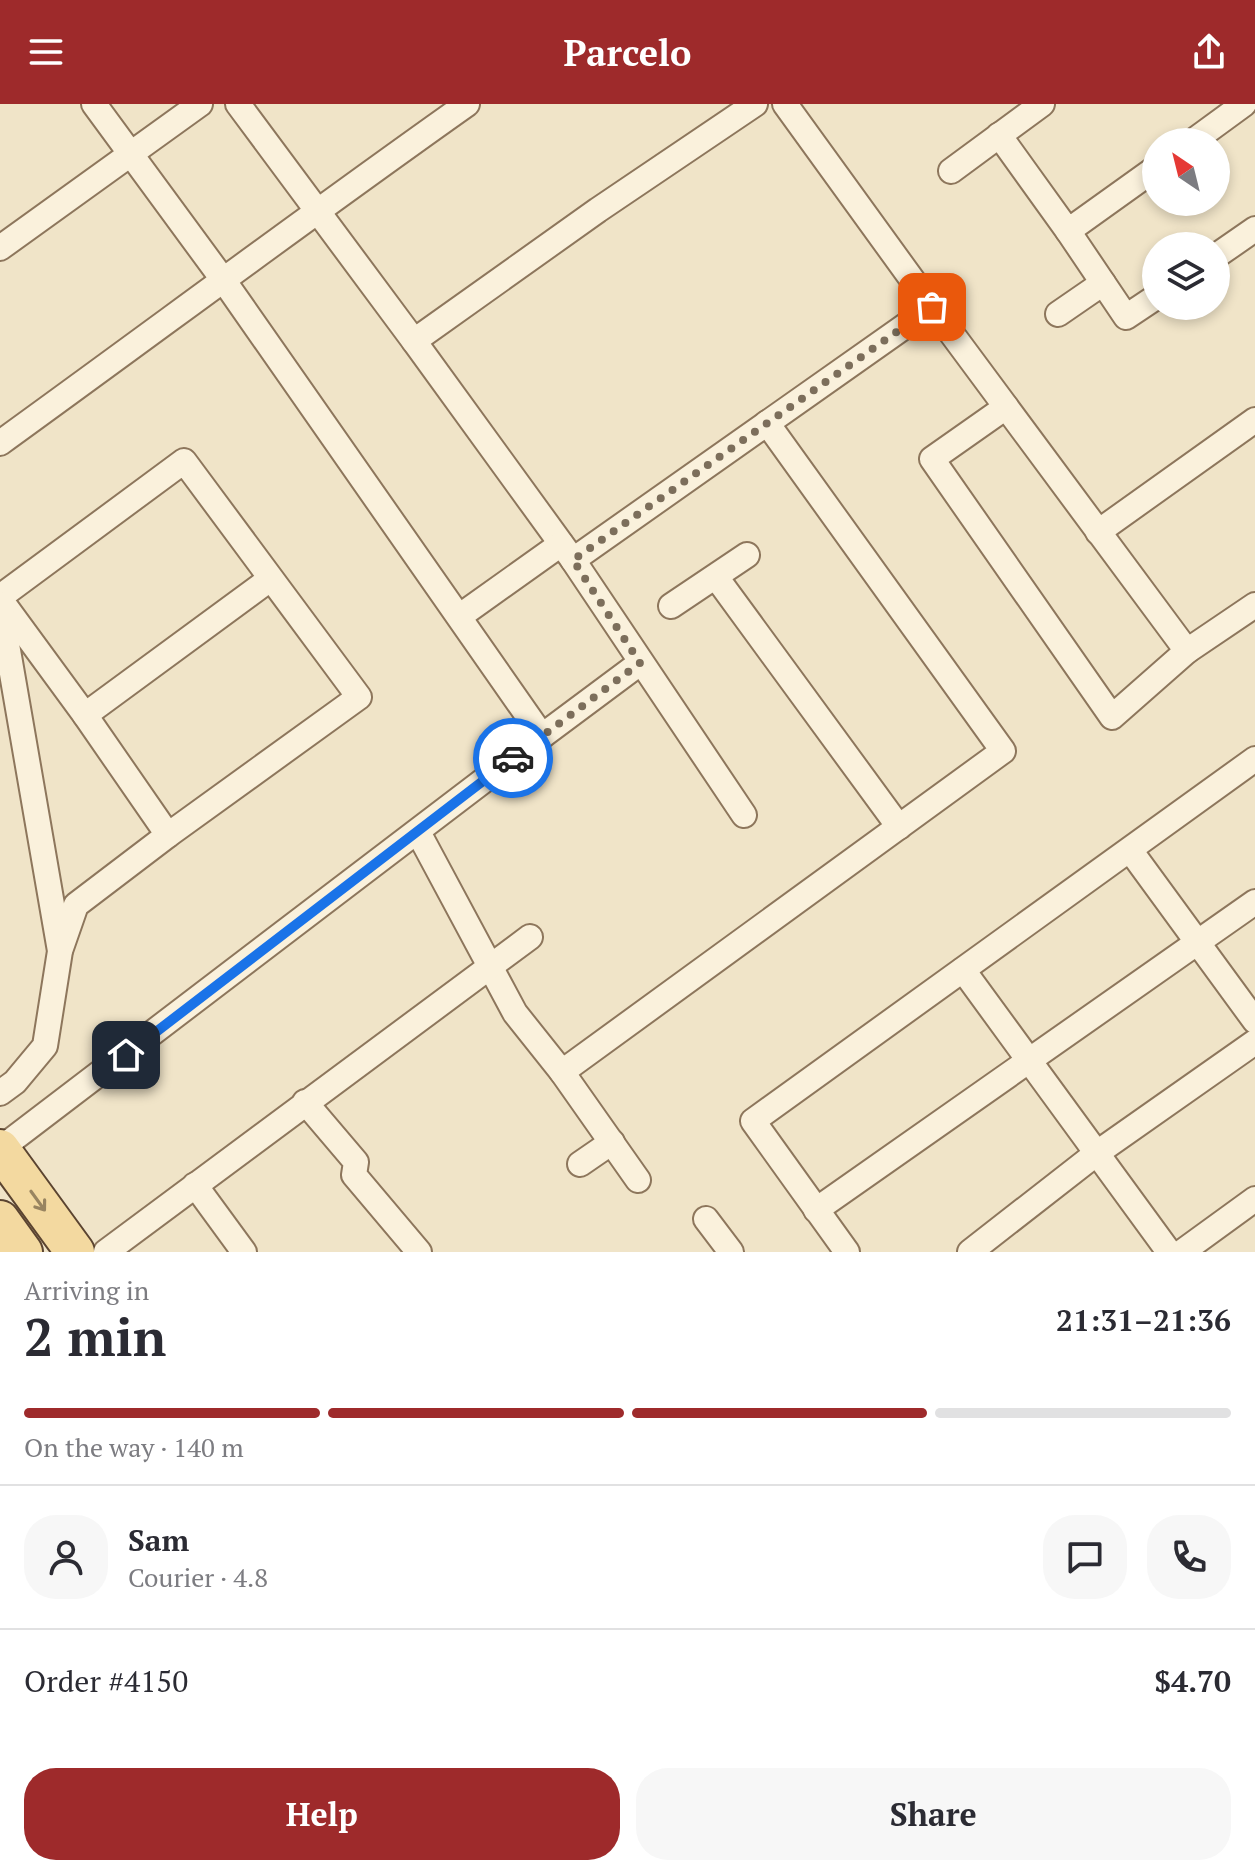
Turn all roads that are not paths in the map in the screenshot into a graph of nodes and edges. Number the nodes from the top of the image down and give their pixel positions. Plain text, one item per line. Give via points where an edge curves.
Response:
1 (94, 104) edge
2 (200, 104) edge
3 (238, 104) edge
4 (467, 104) edge
5 (755, 104) edge
6 (785, 104) edge
7 (1042, 104) edge
8 (1244, 104) edge
9 (1211, 128) edge
10 (999, 135) junction
11 (130, 153) junction
12 (951, 171) dead end
13 (1142, 178) edge
14 (317, 210) junction
15 (1255, 229) edge
16 (1068, 231) junction
17 (1230, 246) edge
18 (0, 248) edge
19 (224, 281) junction
20 (1103, 283) junction
21 (1142, 306) edge
22 (932, 307) junction
23 (1058, 314) dead end
24 (414, 341) junction
25 (1006, 407) junction
26 (1255, 420) edge
27 (767, 423) junction
28 (0, 443) edge
29 (1098, 532) junction
30 (567, 552) junction
31 (747, 555) dead end
32 (716, 577) junction
33 (270, 579) junction
34 (0, 599) edge
35 (1255, 605) edge
36 (671, 606) dead end
37 (460, 616) junction
38 (1187, 651) junction
39 (640, 663) junction
40 (85, 715) junction
41 (542, 736) junction
42 (1255, 759) edge
43 (744, 815) dead end
44 (899, 827) junction
45 (418, 832) junction
46 (168, 835) junction
47 (1130, 850) junction
48 (1255, 902) edge
49 (530, 937) dead end
50 (1196, 942) junction
51 (60, 951) junction
52 (490, 965) junction
53 (963, 970) junction
54 (1255, 1021) edge
55 (1255, 1042) edge
56 (1028, 1063) junction
57 (562, 1072) junction
58 (0, 1093) edge
59 (305, 1102) junction
60 (612, 1142) junction
61 (0, 1149) edge
62 (1097, 1153) junction
63 (580, 1164) dead end
64 (638, 1180) dead end
65 (195, 1185) junction
66 (1255, 1199) edge
67 (816, 1210) junction
68 (706, 1219) dead end
69 (0, 1220) edge
70 (1194, 1248) edge
71 (23, 1252) edge
72 (75, 1252) edge
73 (106, 1252) edge
74 (244, 1252) edge
75 (419, 1252) edge
76 (731, 1252) edge
77 (847, 1252) edge
78 (970, 1252) edge
79 (1169, 1252) edge

1 - 11 street
2 - 11 street
3 - 14 street
4 - 14 street
5 - 24 street
6 - 22 street
7 - 10 street
8 - 9 street
10 - 12 street
10 - 16 street
11 - 18 street
11 - 19 street
13 - 16 street
14 - 19 street
14 - 24 street
15 - 17 street
16 - 20 street
19 - 28 street
19 - 37 street
20 - 21 street via 1126,317
20 - 23 street
22 - 25 street
22 - 27 street
24 - 30 street
25 - 29 street
25 - 38 street via 932,459 1112,717
26 - 29 street
27 - 30 street
27 - 44 street via 1003,751
29 - 38 street
30 - 37 street
30 - 39 street
31 - 32 street
32 - 36 street
32 - 44 street
33 - 34 street via 184,461
33 - 40 street
33 - 46 street via 359,697
34 - 40 street
34 - 51 street
35 - 38 street
37 - 41 street
39 - 41 street
39 - 43 street
40 - 46 street
41 - 45 street
42 - 47 street
44 - 57 street
45 - 52 street
45 - 61 street
46 - 51 street via 76,905
47 - 50 street
47 - 53 street
48 - 50 street
49 - 52 street
50 - 54 street
50 - 56 street
51 - 58 street via 45,1046
52 - 57 street via 515,1013
52 - 59 street
53 - 56 street
53 - 67 street via 753,1121
55 - 62 street
56 - 62 street
56 - 67 street
57 - 60 street
59 - 65 street
59 - 75 street via 356,1162 354,1175
60 - 63 street
60 - 64 street
61 -> 72 main road
62 - 78 street
62 - 79 street
65 - 73 street
65 - 74 street
66 - 70 street
67 - 77 street
68 - 76 street
69 - 71 main road

